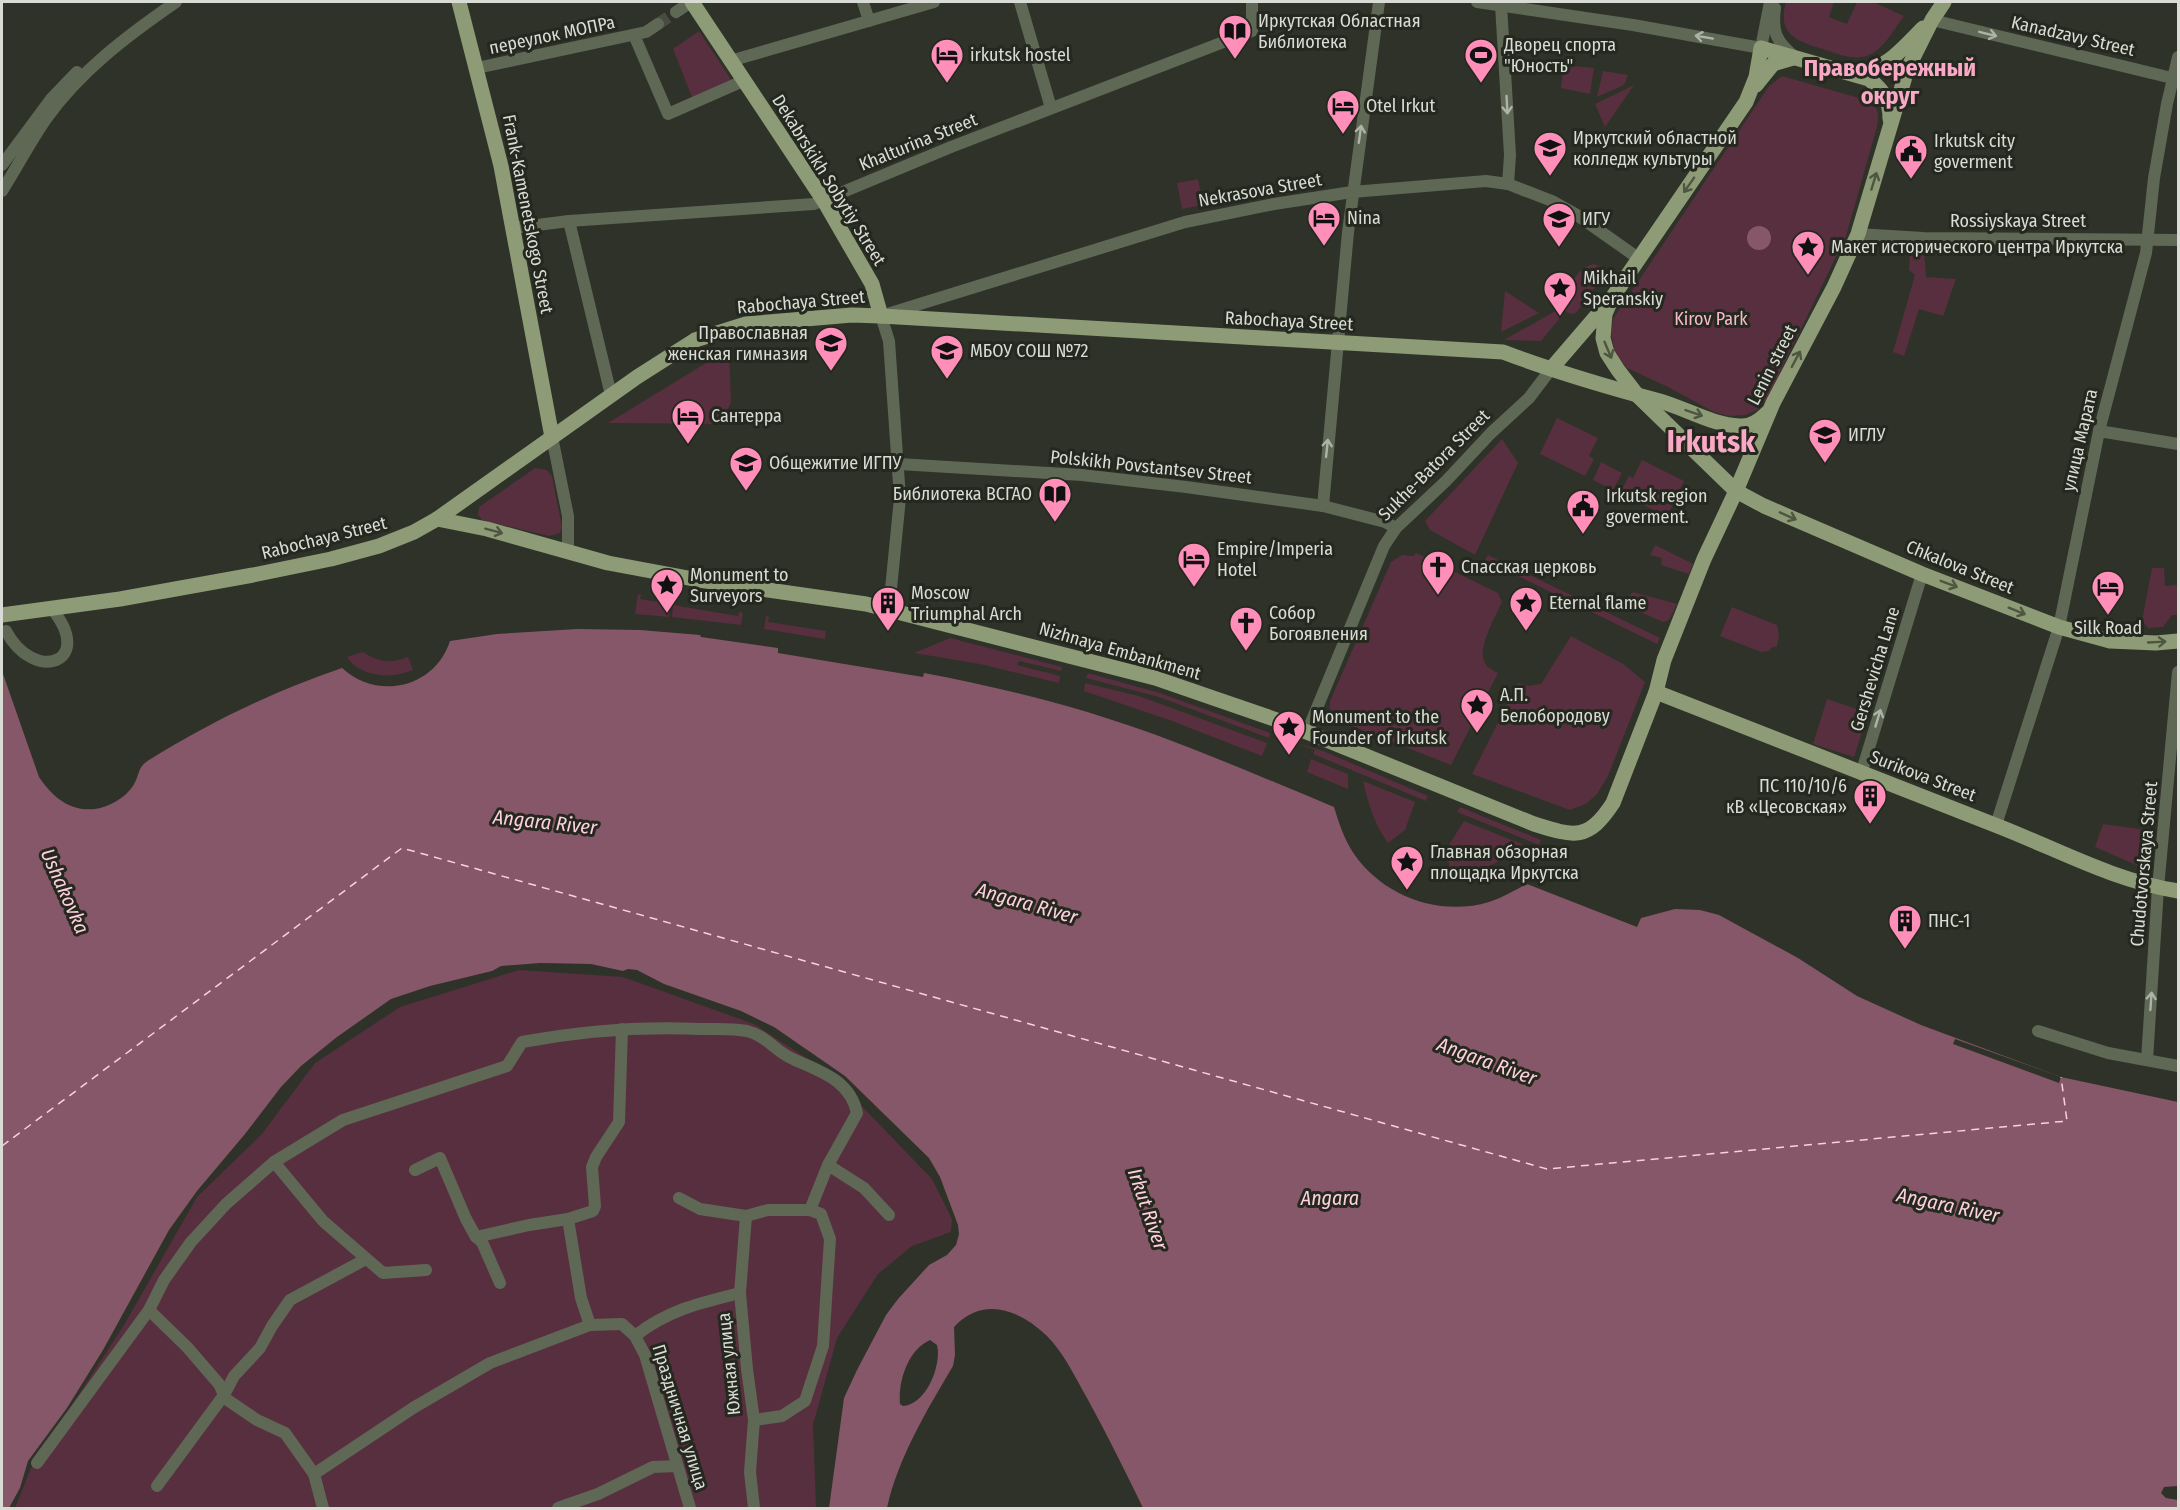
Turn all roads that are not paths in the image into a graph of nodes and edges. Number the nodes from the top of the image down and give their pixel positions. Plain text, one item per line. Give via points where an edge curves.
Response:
1 (167, 2) edge
2 (176, 2) edge
3 (459, 2) edge
4 (691, 2) edge
5 (863, 2) edge
6 (934, 2) edge
7 (1020, 2) edge
8 (1252, 2) edge
9 (1378, 2) edge
10 (1477, 2) edge
11 (1770, 2) edge
12 (1776, 2) edge
13 (1944, 2) edge
14 (1501, 5) junction
15 (675, 12) tunnel mouth
16 (1932, 20) junction
17 (869, 21) junction
18 (658, 24) tunnel mouth
19 (634, 35) junction
20 (1761, 48) junction
21 (2178, 57) edge
22 (1796, 58) junction
23 (730, 61) junction
24 (477, 68) junction
25 (1853, 74) junction
26 (2172, 78) junction
27 (743, 81) junction
28 (1746, 102) junction
29 (1052, 108) junction
30 (1890, 128) junction
31 (2, 165) edge
32 (1508, 184) junction
33 (2, 188) edge
34 (1352, 192) junction
35 (824, 201) junction
36 (569, 221) junction
37 (513, 228) junction
38 (1858, 234) junction
39 (2178, 240) edge
40 (2146, 241) junction
41 (1638, 258) junction
42 (1612, 298) junction
43 (881, 315) junction
44 (1338, 343) junction
45 (1551, 369) junction
46 (611, 395) junction
47 (1638, 396) junction
48 (1769, 411) junction
49 (2099, 431) junction
50 (552, 437) junction
51 (2178, 444) edge
52 (899, 464) junction
53 (1736, 491) junction
54 (1323, 506) junction
55 (437, 519) junction
56 (1396, 528) junction
57 (568, 552) junction
58 (1922, 574) junction
59 (52, 609) junction
60 (889, 609) junction
61 (2, 615) edge
62 (2059, 627) junction
63 (6, 631) dead end
64 (2178, 641) edge
65 (2178, 672) edge
66 (1656, 692) junction
67 (1307, 732) junction
68 (1861, 774) junction
69 (1604, 817) joint
70 (1996, 825) junction
71 (2158, 888) junction
72 (2178, 891) edge
73 (622, 1029) junction
74 (2037, 1030) dead end
75 (2147, 1060) junction
76 (2178, 1066) edge
77 (274, 1162) junction
78 (828, 1165) junction
79 (415, 1170) dead end
80 (679, 1198) dead end
81 (810, 1210) junction
82 (889, 1215) dead end
83 (746, 1216) junction
84 (568, 1219) junction
85 (476, 1237) junction
86 (366, 1259) junction
87 (426, 1270) dead end
88 (500, 1283) dead end
89 (740, 1293) junction
90 (149, 1310) junction
91 (590, 1325) junction
92 (635, 1336) junction
93 (224, 1395) junction
94 (754, 1420) junction
95 (37, 1463) dead end
96 (676, 1466) junction
97 (314, 1474) junction
98 (157, 1486) dead end
99 (323, 1509) edge
100 (558, 1509) edge
101 (690, 1509) edge
102 (754, 1509) edge

1 - 31 street via 104,46 76,72
2 - 33 street via 127,36 89,70 47,118
3 - 24 main road, Frank-Kamenetskogo Street
4 - 15 street
4 - 23 main road, Dekabrskikh Sobytiy Street
5 - 17 street
6 - 17 street
7 - 29 street
8 - 29 street, Khalturina Street via 1252,31
34 -> 9 street
10 - 14 street
11 - 20 street
12 - 22 street via 1774,32
13 - 16 main road
20 -> 14 street
14 -> 32 street via 1510,155
16 - 25 main road via 1887,63 1870,72
16 -> 26 street, Kanadzavy Street
16 - 30 main road, Lenin street via 1907,70
17 - 23 street
18 - 19 street, переулок МОПРа
19 - 24 street, переулок МОПРа
19 - 27 street, переулок МОПРа via 668,114
20 - 22 main road
20 - 28 main road
21 - 26 street, улица Марата
22 - 25 main road
22 - 28 main road via 1773,64
23 - 27 main road, Dekabrskikh Sobytiy Street
24 - 37 main road, Frank-Kamenetskogo Street
25 - 30 main road via 1869,79 1885,95
26 - 40 street, улица Марата
27 - 35 main road, Dekabrskikh Sobytiy Street
28 -> 41 main road
29 - 35 street, Khalturina Street
38 -> 30 main road, Lenin street
32 - 34 street, Nekrasova Street via 1486,181
32 - 41 street, Nekrasova Street via 1577,215
34 - 43 street, Nekrasova Street via 1185,222
34 - 44 street
35 - 36 street, Khalturina Street via 803,206
35 - 43 main road, Dekabrskikh Sobytiy Street via 872,284
36 - 37 street, Khalturina Street
36 - 46 street
37 - 50 main road, Frank-Kamenetskogo Street
38 - 40 street, Rossiyskaya Street
48 -> 38 main road, Lenin street
39 - 40 street, Rossiyskaya Street
40 - 49 street, улица Марата
41 - 42 main road
42 - 45 main road
42 -> 47 main road, Chkalova Street via 1605,314 1603,338 1607,353
43 - 44 main road, Rabochaya Street
43 - 46 main road, Rabochaya Street via 733,327 687,345
43 - 52 street, Dekabrskikh Sobytiy Street via 889,341
44 - 45 main road, Rabochaya Street via 1503,352
54 -> 44 street
45 - 47 main road, Rabochaya Street
45 - 56 street, Sukhe-Batora Street via 1529,398
46 - 50 main road, Rabochaya Street
47 -> 48 main road, Rabochaya Street via 1742,427 1752,425
47 - 53 main road, Chkalova Street
48 - 53 main road, Lenin street
49 - 51 street
49 - 62 street, улица Марата
50 - 55 main road, Rabochaya Street
50 - 57 street via 568,516
52 - 54 street, Polskikh Povstantsev Street via 1082,475
52 - 60 street, Dekabrskikh Sobytiy Street via 900,498
53 -> 58 main road, Chkalova Street
53 - 66 main road, Lenin street via 1704,559 1664,660
54 - 56 street, Polskikh Povstantsev Street
55 -> 57 main road, Nizhnaya Embankment
55 - 59 main road, Rabochaya Street via 390,543 331,559
56 - 67 street, Sukhe-Batora Street via 1384,546
57 - 60 main road, Nizhnaya Embankment via 699,580
58 -> 62 main road, Chkalova Street
68 -> 58 street, Gershevicha Lane
59 - 61 main road, Rabochaya Street
59 - 63 street via 67,641 63,655 54,662 32,658
60 - 67 main road, Nizhnaya Embankment via 1155,678
62 -> 64 main road, Chkalova Street via 2110,641
62 - 70 street, улица Марата
65 - 71 street, Chudotvorskaya Street
66 - 68 main road, Surikova Street
66 - 69 main road, Lenin street
67 - 69 main road, Nizhnaya Embankment via 1545,828 1564,833 1588,832
68 - 70 main road, Surikova Street
70 - 71 main road, Surikova Street
71 - 72 main road, Surikova Street
75 -> 71 street, Chudotvorskaya Street
73 - 77 street via 522,1042 507,1066 343,1120
73 - 78 street via 746,1031 767,1039 791,1059 833,1079 850,1092 856,1113
73 - 84 street via 619,1122 592,1167 593,1211
74 - 75 street via 2108,1053
75 - 76 street
77 - 86 street via 323,1221
77 - 90 street via 226,1204 192,1242
78 - 81 street
78 - 82 street via 864,1188
79 - 85 street via 440,1158
80 - 83 street via 700,1209
81 - 83 street via 768,1210
81 - 94 street via 821,1214 830,1239 823,1346 805,1401 782,1416
83 - 89 street, Южная улица
84 - 85 street
84 - 91 street via 581,1298
85 - 88 street via 482,1242
86 - 87 street via 383,1273
86 - 93 street via 291,1300
89 - 92 street via 665,1315
89 - 94 street, Южная улица
90 - 93 street via 187,1347
90 - 95 street
91 - 92 street via 622,1324
91 - 97 street via 490,1363 413,1408
92 - 96 street, Праздничная улица via 645,1355
93 - 97 street via 257,1420 285,1433
93 - 98 street
94 - 102 street, Южная улица via 750,1472
96 - 100 street via 653,1467
96 - 101 street, Праздничная улица
97 - 99 street

